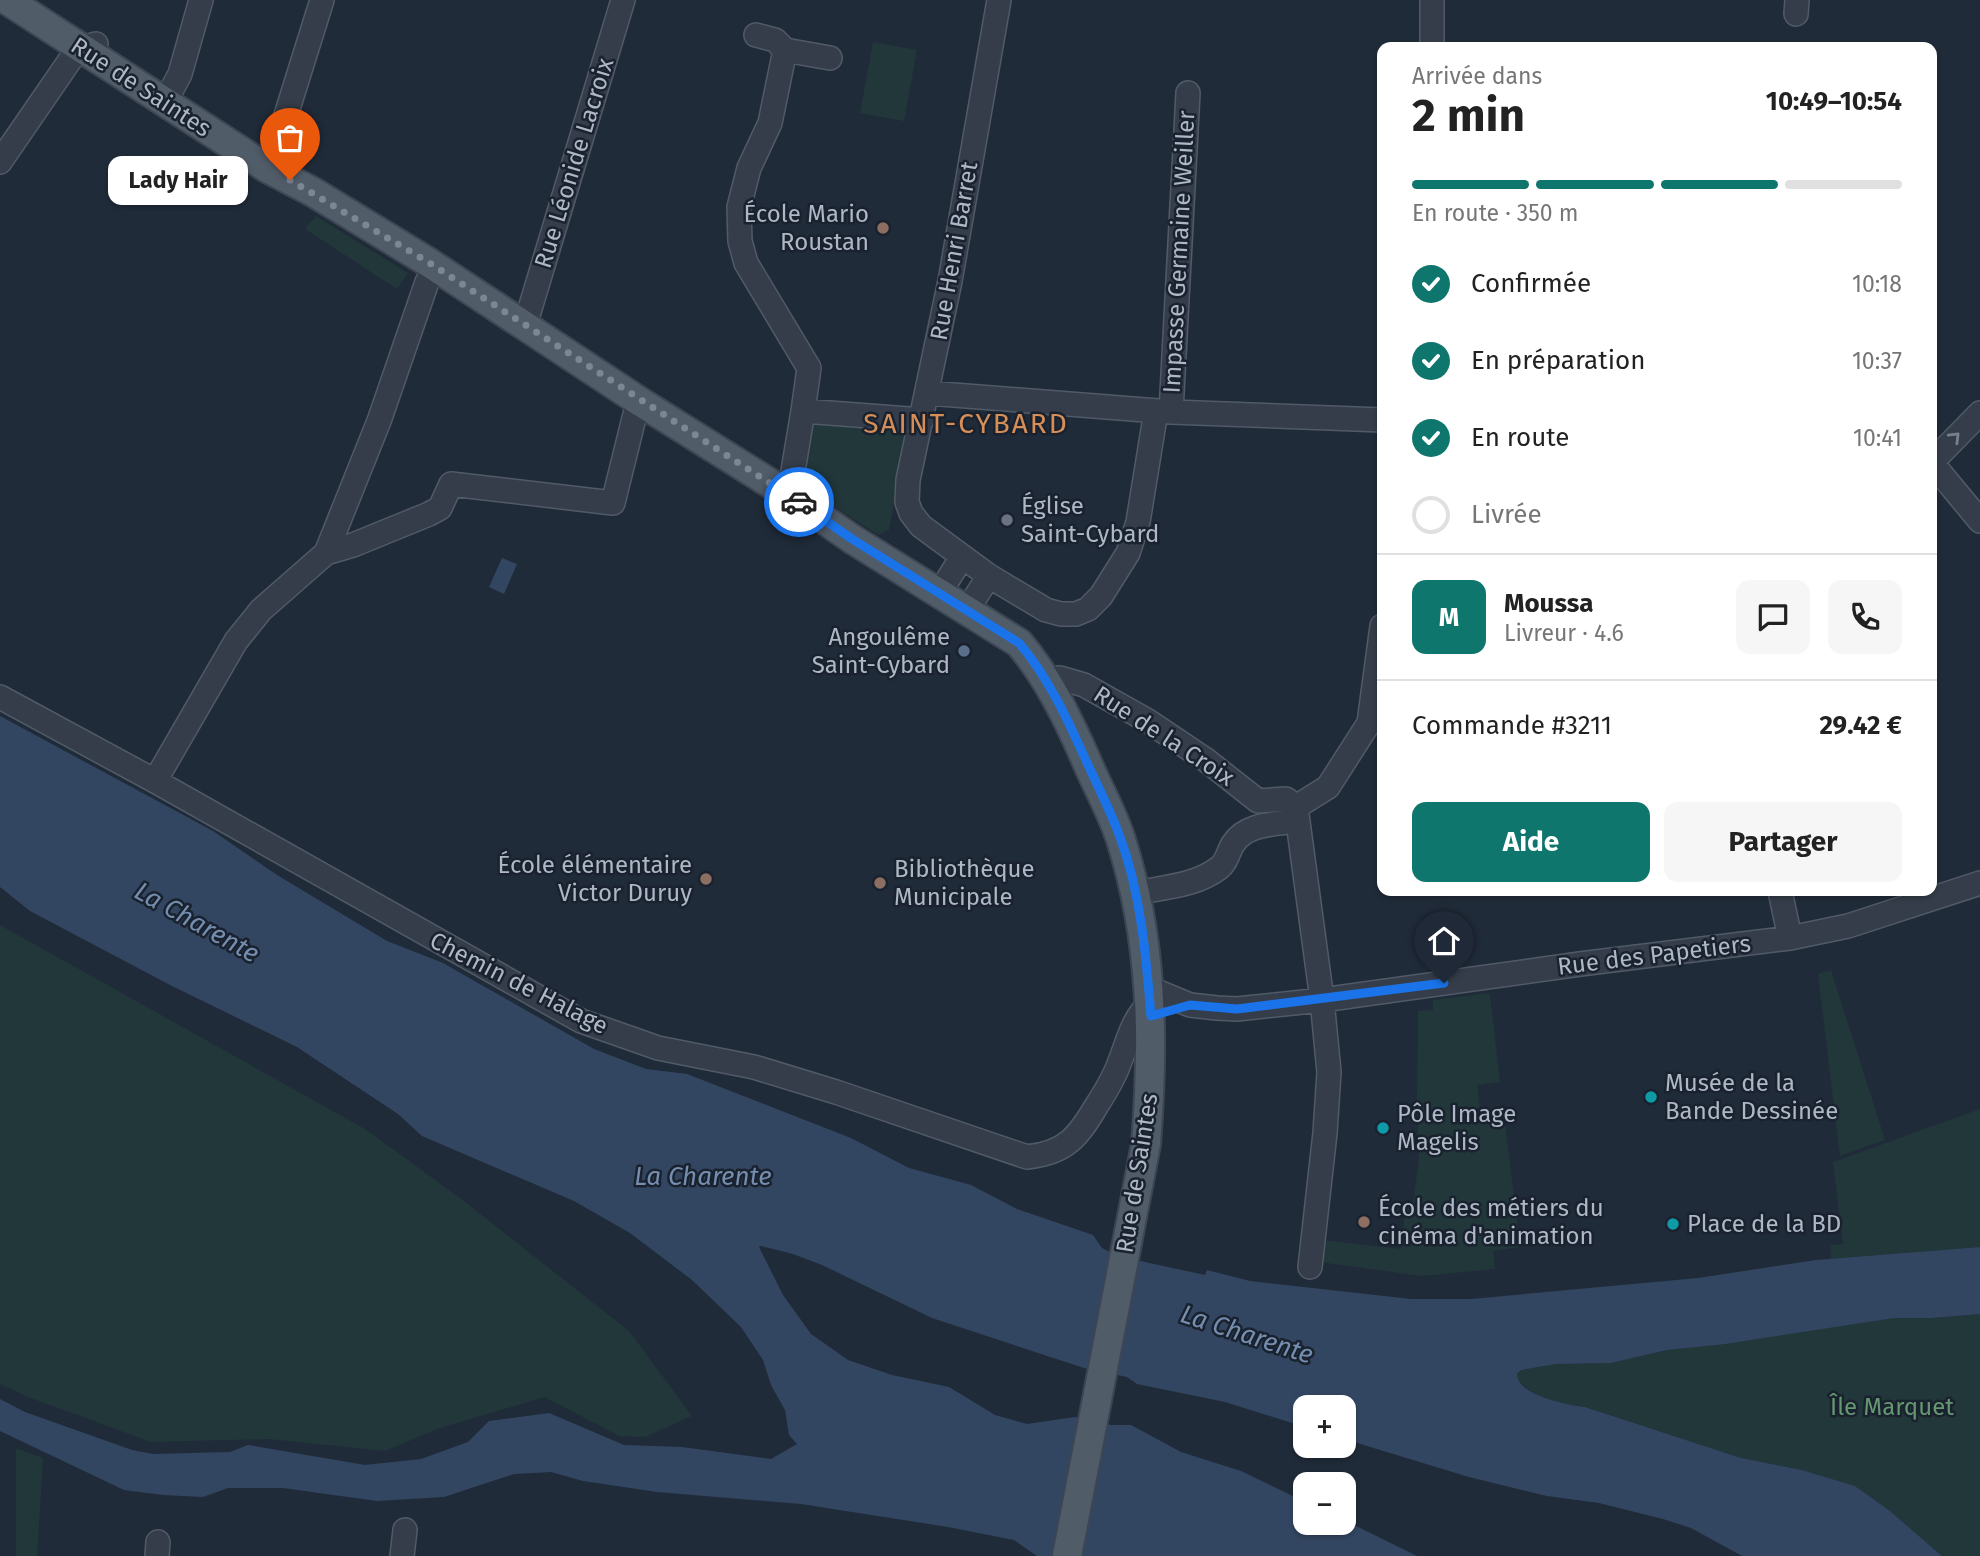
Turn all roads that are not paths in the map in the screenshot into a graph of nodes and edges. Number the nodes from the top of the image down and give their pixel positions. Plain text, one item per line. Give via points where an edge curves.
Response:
1 (8, 0) edge
2 (38, 0) edge
3 (201, 0) edge
4 (323, 0) edge
5 (622, 0) edge
6 (999, 0) edge
7 (1433, 0) edge
8 (756, 35) dead end
9 (1432, 42) edge
10 (90, 46) junction
11 (785, 50) junction
12 (830, 58) dead end
13 (171, 91) junction
14 (1188, 93) dead end
15 (0, 162) edge
16 (270, 164) junction
17 (437, 268) junction
18 (522, 324) junction
19 (928, 393) junction
20 (642, 402) junction
21 (803, 411) junction
22 (1163, 411) junction
23 (1980, 414) edge
24 (922, 420) junction
25 (1377, 420) edge
26 (1937, 458) edge
27 (1937, 469) edge
28 (789, 495) junction
29 (1980, 521) edge
30 (326, 552) junction
31 (962, 557) junction
32 (989, 576) junction
33 (940, 592) junction
34 (967, 610) junction
35 (1044, 679) junction
36 (0, 697) edge
37 (1376, 724) edge
38 (155, 781) junction
39 (1250, 794) junction
40 (1297, 814) junction
41 (1264, 824) junction
42 (1980, 883) edge
43 (1136, 893) junction
44 (1781, 896) edge
45 (1790, 938) junction
46 (1322, 1000) junction
47 (1150, 1002) junction
48 (1152, 1052) junction
49 (1119, 1066) junction
50 (1310, 1267) dead end
51 (405, 1530) dead end
52 (402, 1556) edge
53 (1066, 1556) edge

1 - 10 main road, Rue de Saintes
2 - 10 main road, Rue de Saintes
3 - 13 street
4 - 16 street
5 - 18 street, Rue Léonide Lacroix
6 - 19 street, Rue Henri Barret
7 - 9 street
8 - 11 street via 775,40
10 - 13 main road, Rue de Saintes
10 - 15 street via 77,50
10 - 16 main road, Rue de Saintes
11 - 12 street
11 - 21 street via 770,123 749,167 739,207 740,241 746,263 809,368
13 - 16 main road, Rue de Saintes
14 - 22 street, Impasse Germaine Weiller
16 - 17 main road, Rue de Saintes
17 - 18 main road, Rue de Saintes
17 - 30 street via 427,282 379,421
18 - 20 main road, Rue de Saintes
19 - 22 street
19 - 24 street, Rue Henri Barret
20 - 28 main road, Rue de Saintes
20 - 30 street via 613,503 451,484 440,508 429,514
21 - 24 street
21 - 28 street
22 - 25 street
22 - 32 street, Impasse Germaine Weiller via 1128,553 1088,609 1076,614 1046,610
26 -> 23 street
24 - 31 street, Rue Henri Barret via 907,502 921,526
27 - 29 street
28 - 33 main road, Rue de Saintes
30 - 38 street via 261,610 236,641
31 - 32 street
31 - 33 street
32 - 34 street
33 - 34 main road, Rue de Saintes
34 - 35 main road, Rue de Saintes via 1019,643
35 - 39 street, Rue de la Croix via 1084,685 1148,721
35 - 43 main road, Rue de Saintes via 1070,724 1120,837
36 - 38 street, Chemin de Halage
37 - 40 street via 1328,787
38 - 49 street, Chemin de Halage via 581,1021 658,1048 754,1068 1027,1157 1059,1149 1082,1131
39 - 40 street via 1286,799
39 - 41 street
40 - 41 street
40 - 46 street
41 - 43 street via 1234,842 1223,866 1205,877
42 - 45 street, Rue des Papetiers via 1848,926
43 - 47 main road, Rue de Saintes
44 - 45 street
45 - 46 street, Rue des Papetiers
46 - 47 street, Rue des Papetiers via 1237,1009
46 - 50 street via 1329,1072
47 - 48 main road, Rue de Saintes
47 - 49 street, Chemin de Halage via 1133,1027
48 - 49 street via 1131,1056
48 - 53 main road, Rue de Saintes via 1146,1144
51 - 52 street

